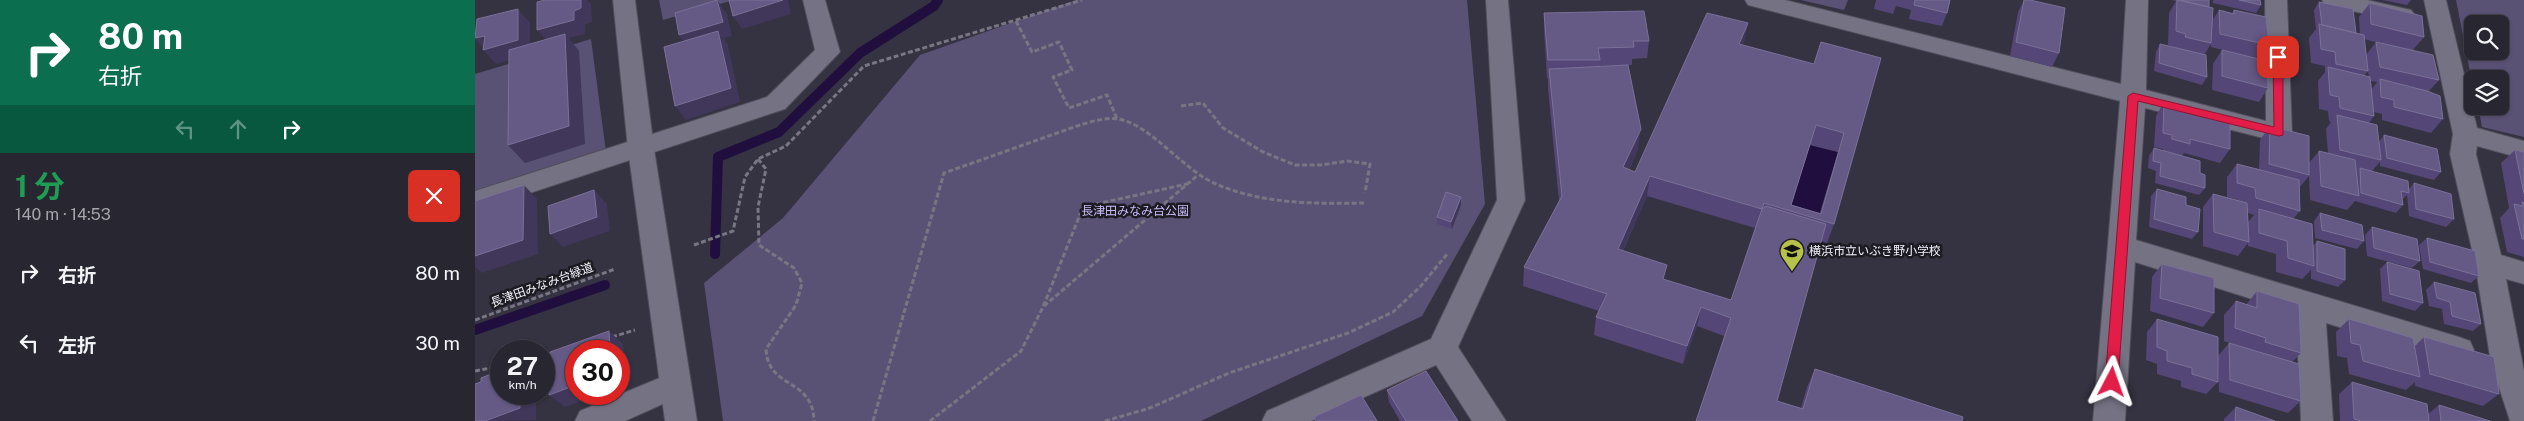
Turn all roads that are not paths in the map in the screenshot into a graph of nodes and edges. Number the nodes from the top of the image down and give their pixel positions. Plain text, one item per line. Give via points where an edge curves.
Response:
1 (624, 0) edge
2 (815, 0) edge
3 (1497, 0) edge
4 (1756, 0) edge
5 (2137, 0) edge
6 (2277, 0) edge
7 (2333, 0) edge
8 (2438, 11) edge
9 (2133, 96) junction
10 (2466, 134) junction
11 (641, 149) junction
12 (2524, 150) edge
13 (475, 201) edge
14 (2121, 246) junction
15 (2489, 263) junction
16 (2524, 273) edge
17 (2310, 306) junction
18 (1442, 348) junction
19 (2515, 366) edge
20 (675, 385) junction
21 (2524, 417) edge
22 (591, 421) edge
23 (681, 421) edge
24 (1278, 421) edge
25 (1490, 421) edge
26 (2109, 421) edge
27 (2317, 421) edge

1 - 11 street
2 - 11 street via 829,52 776,103
3 - 18 street via 1511,200
4 - 9 street
5 - 9 street
6 - 9 street via 2279,132
7 - 8 street
8 - 10 street
9 - 14 street
10 - 12 street
10 - 15 street via 2463,154
11 - 13 street
11 - 20 street
14 - 17 street
14 - 26 street
15 - 16 street
15 - 19 street
17 - 19 street
17 - 27 street
18 - 24 street
18 - 25 street
19 - 21 street
20 - 22 street
20 - 23 street

